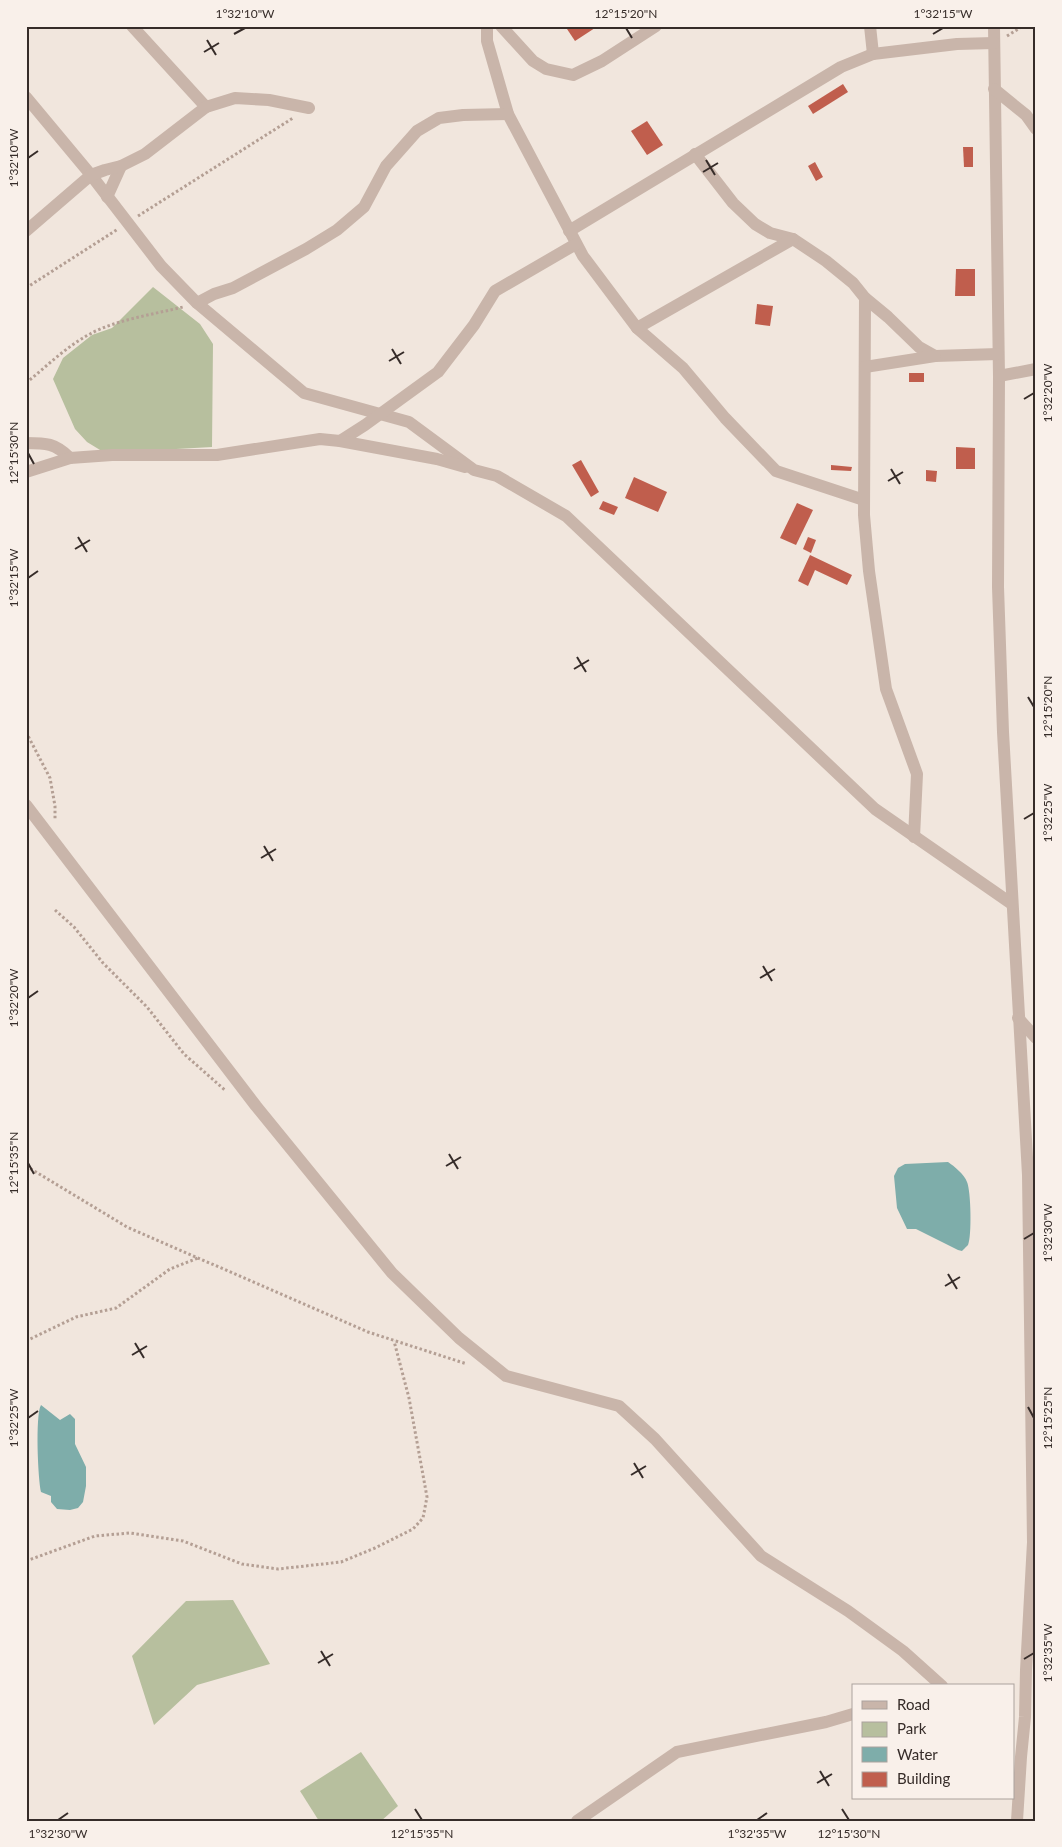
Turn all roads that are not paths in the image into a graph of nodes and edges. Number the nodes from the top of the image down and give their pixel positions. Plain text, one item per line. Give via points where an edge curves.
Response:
1 (487, 26) edge
2 (501, 26) edge
3 (656, 26) edge
4 (870, 26) edge
5 (994, 26) edge
6 (134, 27) edge
7 (994, 43) junction
8 (873, 54) junction
9 (994, 89) junction
10 (26, 97) edge
11 (206, 107) junction
12 (309, 108) road end
13 (508, 114) junction
14 (1036, 129) edge
15 (695, 154) junction
16 (121, 166) junction
17 (91, 175) junction
18 (107, 197) junction
19 (26, 231) edge
20 (569, 231) junction
21 (792, 238) junction
22 (576, 244) junction
23 (865, 298) junction
24 (197, 303) junction
25 (637, 328) junction
26 (998, 354) junction
27 (935, 356) junction
28 (865, 367) junction
29 (1036, 369) edge
30 (999, 376) junction
31 (380, 414) junction
32 (340, 441) junction
33 (26, 443) edge
34 (70, 458) junction
35 (474, 470) junction
36 (26, 472) edge
37 (864, 500) junction
38 (26, 805) edge
39 (914, 837) junction
40 (1012, 904) junction
41 (1018, 1018) junction
42 (1036, 1038) edge
43 (1031, 1671) edge
44 (939, 1684) edge
45 (852, 1714) edge
46 (1017, 1753) edge
47 (577, 1821) edge
48 (1017, 1821) edge

1 - 13 street via 487,41
2 - 3 street via 533,61 546,69 573,75 602,61
4 - 8 street
5 - 7 street
6 - 11 street
7 - 8 street
7 - 9 street
8 - 15 street via 841,67
9 - 14 street via 1026,115
9 - 26 street
10 - 17 street
11 - 12 street via 235,98 269,100
11 - 16 street via 145,154
13 - 20 street
13 - 24 street via 439,118 418,131 386,166 364,206 337,230 241,284
15 - 20 street
15 - 21 street via 733,203 755,224 770,233
16 - 17 street
16 - 18 street
17 - 18 street
17 - 19 street
18 - 24 street via 162,266
20 - 22 street
21 - 23 street via 853,283
21 - 25 street
22 - 25 street
22 - 31 street via 495,291 438,372
23 - 27 street via 919,347
23 - 28 street
24 - 31 street via 304,394
25 - 37 street via 683,368 776,471
26 - 27 street
26 - 30 street
27 - 28 street
28 - 37 street
29 - 30 street
30 - 40 street via 998,587
31 - 32 street
31 - 35 street via 409,422
32 - 34 street via 320,439 217,455
32 - 35 street via 437,459
33 - 34 street via 49,443
34 - 36 street
35 - 39 street via 497,476 566,516 874,809
37 - 39 street via 869,571 886,688 917,774
38 - 44 street via 256,1106 392,1273 459,1338 506,1376 619,1406 655,1439 761,1556 848,1611 903,1651
39 - 40 street
40 - 41 street
41 - 42 street
41 - 43 street via 1028,1175 1033,1542
43 - 46 street
45 - 47 street via 677,1752
46 - 48 street

